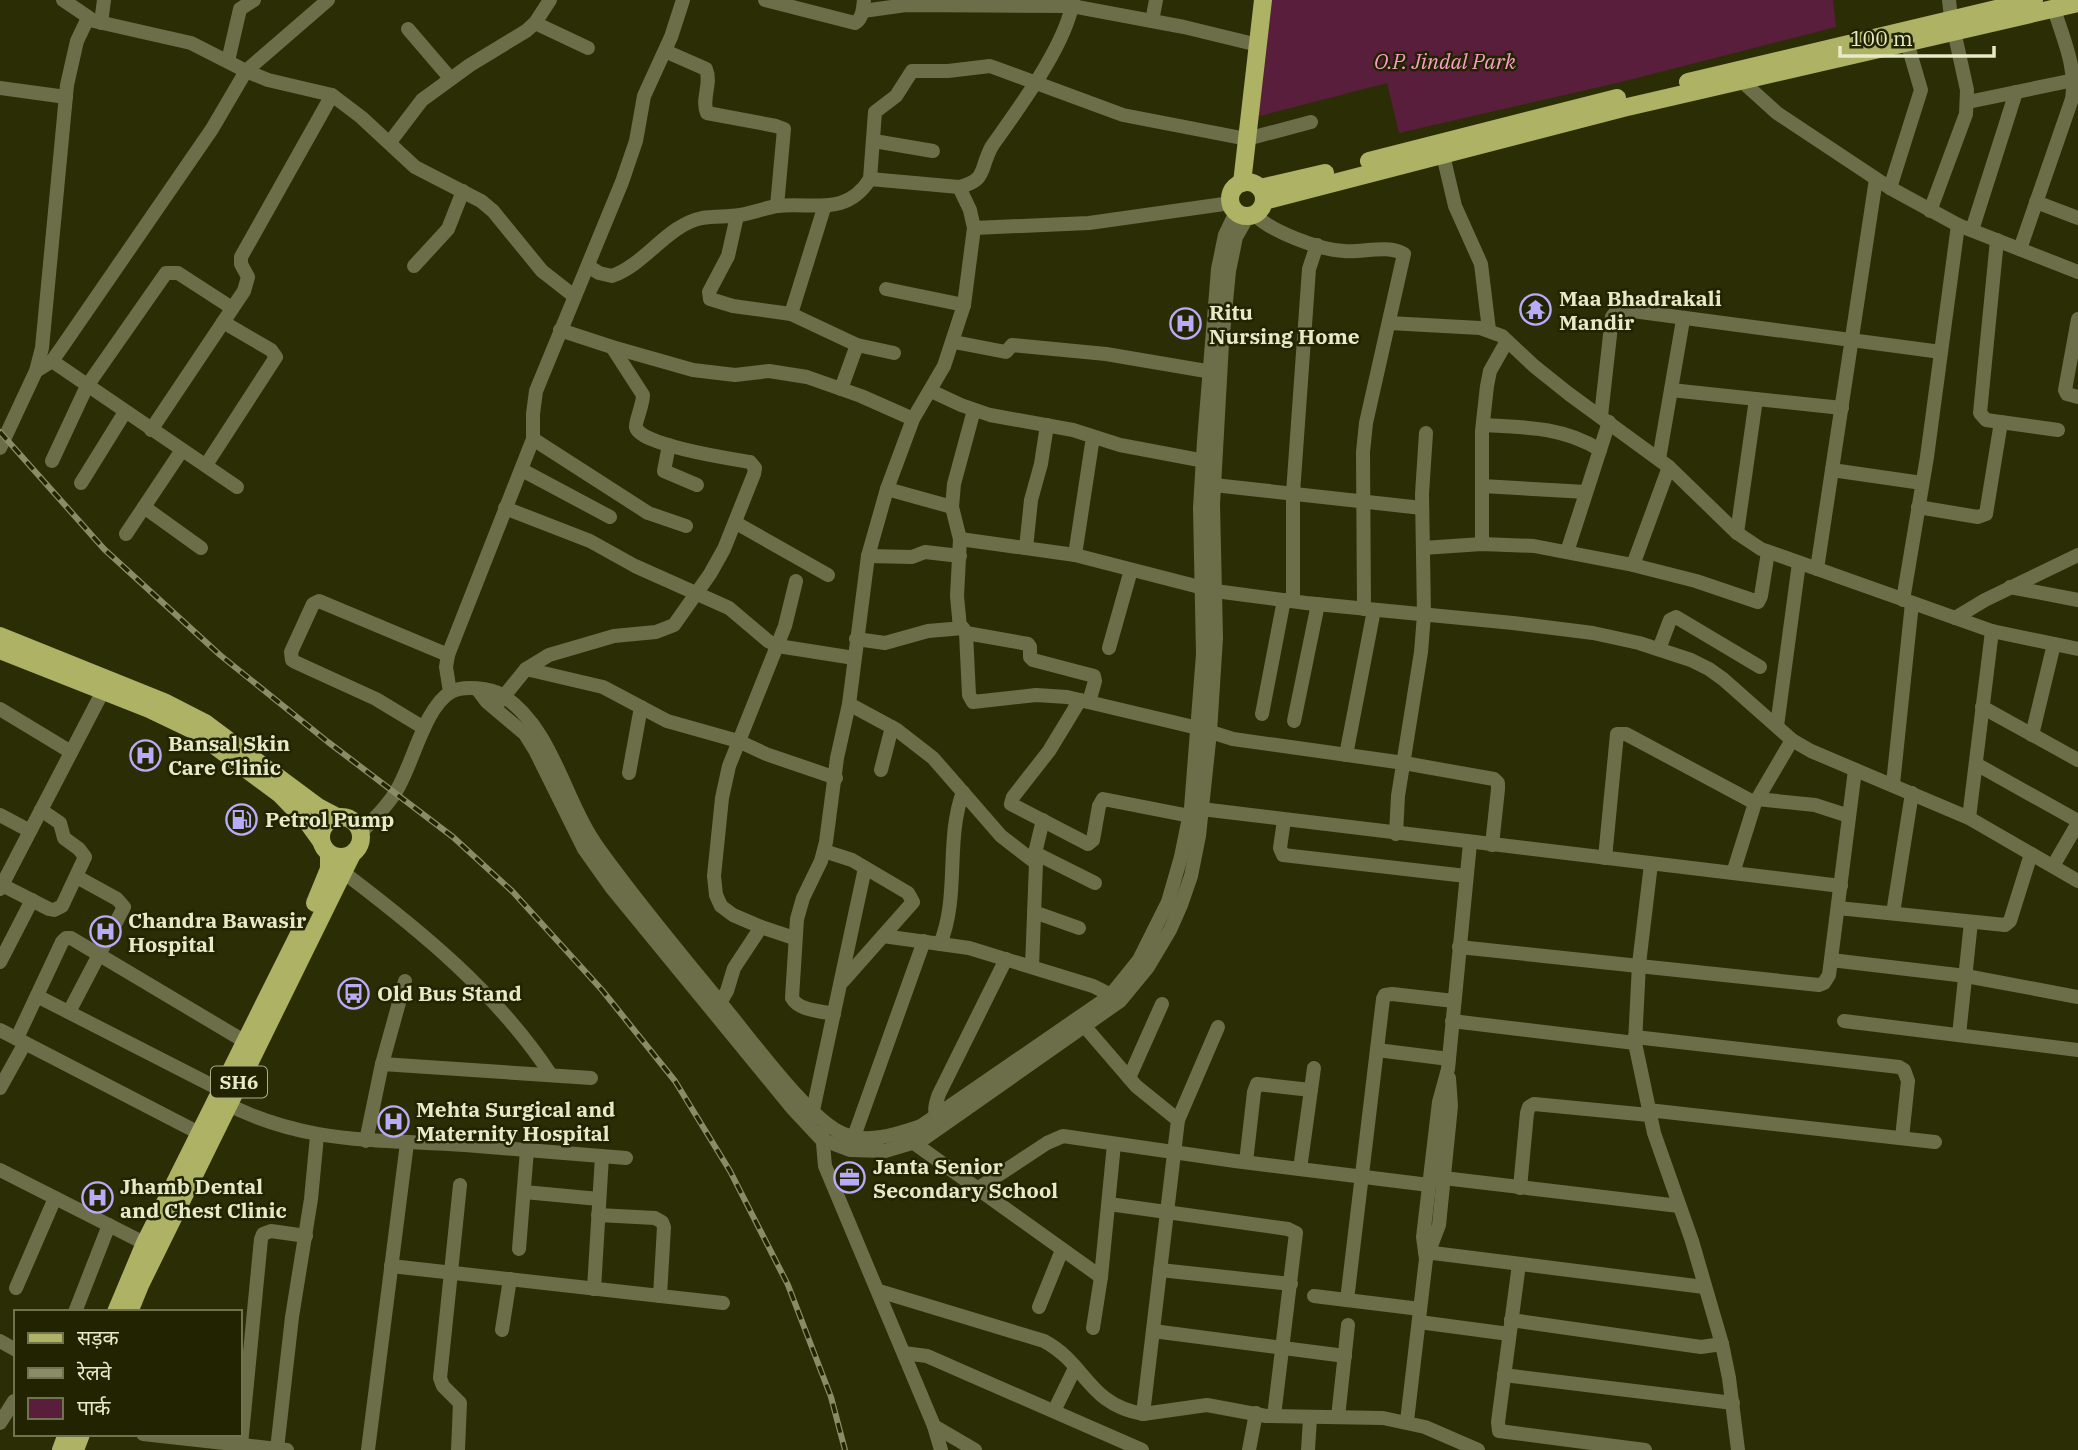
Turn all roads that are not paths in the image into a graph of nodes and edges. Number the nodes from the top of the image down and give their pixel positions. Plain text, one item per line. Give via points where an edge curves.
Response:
1 (63, 0) edge
2 (104, 0) edge
3 (254, 0) edge
4 (328, 0) edge
5 (550, 0) edge
6 (683, 0) edge
7 (765, 0) edge
8 (1156, 0) edge
9 (1263, 0) edge
10 (1949, 0) edge
11 (2034, 0) edge
12 (1072, 3) edge
13 (2078, 3) edge
14 (1993, 5) edge
15 (863, 6) edge
16 (2054, 9) junction
17 (95, 20) junction
18 (1152, 21) junction
19 (535, 23) junction
20 (1952, 25) junction
21 (408, 29) dead end
22 (1908, 42) junction
23 (1258, 45) junction
24 (588, 48) dead end
25 (665, 51) junction
26 (228, 61) junction
27 (246, 72) junction
28 (1737, 77) junction
29 (450, 78) junction
30 (2074, 80) junction
31 (1033, 83) junction
32 (0, 88) edge
33 (2015, 92) junction
34 (332, 95) junction
35 (66, 97) junction
36 (1968, 102) junction
37 (1311, 122) dead end
38 (1247, 139) junction
39 (874, 141) junction
40 (390, 142) junction
41 (933, 151) dead end
42 (1443, 155) junction
43 (870, 179) junction
44 (1876, 179) junction
45 (959, 187) junction
46 (1890, 188) junction
47 (463, 191) junction
48 (2036, 202) junction
49 (777, 206) junction
50 (1249, 206) junction
51 (824, 208) junction
52 (1930, 211) junction
53 (737, 216) junction
54 (2078, 218) edge
55 (974, 228) junction
56 (1965, 228) junction
57 (1997, 240) junction
58 (1317, 245) junction
59 (2020, 249) junction
60 (414, 266) dead end
61 (588, 267) junction
62 (2078, 272) edge
63 (886, 289) dead end
64 (573, 296) junction
65 (964, 305) junction
66 (232, 308) junction
67 (791, 314) junction
68 (2078, 319) edge
69 (1683, 320) junction
70 (223, 322) junction
71 (1389, 323) junction
72 (560, 330) junction
73 (1489, 330) junction
74 (1852, 340) junction
75 (1507, 341) junction
76 (954, 342) junction
77 (857, 345) junction
78 (611, 347) junction
79 (1941, 352) junction
80 (894, 353) dead end
81 (52, 361) junction
82 (36, 371) junction
83 (1215, 373) junction
84 (87, 386) junction
85 (842, 389) junction
86 (1671, 390) junction
87 (931, 391) junction
88 (2078, 397) edge
89 (1756, 399) junction
90 (1842, 408) junction
91 (974, 410) junction
92 (125, 412) junction
93 (913, 419) junction
94 (1605, 419) junction
95 (2001, 422) junction
96 (1047, 425) junction
97 (1483, 425) junction
98 (151, 430) junction
99 (2059, 430) dead end
100 (1426, 433) dead end
101 (1093, 437) junction
102 (533, 439) junction
103 (669, 445) junction
104 (0, 448) edge
105 (182, 450) junction
106 (1600, 450) junction
107 (52, 461) dead end
108 (1209, 462) junction
109 (1664, 463) junction
110 (206, 465) junction
111 (522, 470) junction
112 (1832, 470) junction
113 (81, 483) dead end
114 (1922, 484) junction
115 (697, 485) dead end
116 (1214, 485) junction
117 (237, 486) dead end
118 (1482, 486) junction
119 (887, 489) junction
120 (1586, 492) junction
121 (1293, 493) junction
122 (1363, 501) junction
123 (144, 507) junction
124 (952, 507) junction
125 (1918, 507) junction
126 (505, 508) junction
127 (1422, 508) junction
128 (610, 517) dead end
129 (736, 523) junction
130 (686, 526) dead end
131 (1737, 533) junction
132 (126, 534) dead end
133 (960, 539) junction
134 (1482, 544) junction
135 (201, 548) dead end
136 (1026, 548) junction
137 (1423, 548) junction
138 (1567, 552) junction
139 (1768, 552) junction
140 (1075, 555) junction
141 (2078, 555) edge
142 (867, 556) junction
143 (960, 556) junction
144 (1798, 563) junction
145 (1633, 565) junction
146 (1817, 569) junction
147 (1131, 570) junction
148 (828, 575) dead end
149 (796, 581) dead end
150 (2010, 587) junction
151 (1208, 589) junction
152 (696, 594) junction
153 (2078, 600) edge
154 (1289, 601) junction
155 (1907, 601) junction
156 (1318, 604) junction
157 (1369, 609) junction
158 (1424, 615) junction
159 (1955, 618) junction
160 (963, 630) junction
161 (1992, 631) junction
162 (0, 636) edge
163 (856, 639) junction
164 (2054, 644) junction
165 (778, 646) junction
166 (1109, 648) dead end
167 (1659, 649) junction
168 (2078, 649) edge
169 (0, 650) edge
170 (448, 655) junction
171 (854, 658) junction
172 (1759, 667) dead end
173 (526, 669) junction
174 (103, 691) junction
175 (450, 692) junction
176 (1084, 701) junction
177 (499, 702) junction
178 (849, 704) junction
179 (641, 707) junction
180 (1982, 707) junction
181 (0, 709) edge
182 (1262, 714) dead end
183 (1294, 721) dead end
184 (1777, 726) junction
185 (892, 727) junction
186 (424, 728) junction
187 (1204, 730) junction
188 (2032, 735) junction
189 (1793, 740) junction
190 (738, 741) junction
191 (71, 752) junction
192 (1346, 755) junction
193 (2078, 761) edge
194 (1404, 763) junction
195 (1976, 764) junction
196 (881, 770) dead end
197 (1855, 770) junction
198 (629, 773) dead end
199 (836, 778) junction
200 (1893, 784) junction
201 (963, 792) junction
202 (1912, 793) junction
203 (1756, 801) junction
204 (41, 810) junction
205 (1194, 811) junction
206 (0, 815) edge
207 (1849, 816) junction
208 (337, 817) junction
209 (1969, 818) junction
210 (1043, 820) junction
211 (1284, 820) junction
212 (2078, 822) edge
213 (30, 831) junction
214 (361, 833) junction
215 (1396, 834) junction
216 (1470, 843) junction
217 (1492, 845) junction
218 (325, 848) junction
219 (824, 851) junction
220 (352, 854) junction
221 (2031, 854) junction
222 (1035, 858) junction
223 (1605, 858) junction
224 (1651, 864) junction
225 (2053, 866) junction
226 (865, 868) junction
227 (343, 872) junction
228 (1733, 873) junction
229 (1466, 876) junction
230 (77, 877) junction
231 (2078, 881) edge
232 (1095, 883) dead end
233 (1, 886) edge
234 (1840, 886) junction
235 (32, 900) junction
236 (1838, 908) junction
237 (1034, 912) junction
238 (1893, 913) junction
239 (1972, 922) junction
240 (761, 927) junction
241 (1079, 928) dead end
242 (883, 936) junction
243 (794, 938) junction
244 (924, 942) junction
245 (940, 944) junction
246 (1459, 947) junction
247 (99, 954) junction
248 (1006, 959) junction
249 (1831, 960) junction
250 (0, 962) edge
251 (1639, 964) junction
252 (1032, 967) junction
253 (1966, 976) junction
254 (405, 981) dead end
255 (842, 982) junction
256 (37, 996) junction
257 (1116, 997) junction
258 (2078, 997) edge
259 (1454, 1001) junction
260 (1162, 1004) dead end
261 (718, 1008) junction
262 (69, 1012) junction
263 (834, 1014) junction
264 (1452, 1021) junction
265 (1844, 1021) dead end
266 (1081, 1023) junction
267 (1218, 1027) dead end
268 (0, 1030) edge
269 (1959, 1035) junction
270 (1635, 1040) junction
271 (21, 1041) junction
272 (244, 1041) junction
273 (2078, 1050) edge
274 (1377, 1051) junction
275 (382, 1064) junction
276 (1448, 1064) junction
277 (1314, 1068) dead end
278 (551, 1076) junction
279 (591, 1078) dead end
280 (1129, 1078) junction
281 (0, 1088) edge
282 (1311, 1090) junction
283 (222, 1098) junction
284 (1649, 1112) junction
285 (815, 1119) junction
286 (1178, 1120) junction
287 (939, 1121) junction
288 (200, 1133) junction
289 (901, 1133) junction
290 (317, 1136) junction
291 (1902, 1138) junction
292 (821, 1139) junction
293 (366, 1141) junction
294 (1935, 1142) dead end
295 (407, 1143) junction
296 (852, 1143) junction
297 (913, 1143) junction
298 (1114, 1144) junction
299 (527, 1150) junction
300 (1174, 1152) junction
301 (602, 1156) junction
302 (626, 1158) dead end
303 (1246, 1162) junction
304 (1300, 1169) junction
305 (0, 1170) edge
306 (1362, 1177) junction
307 (1434, 1180) junction
308 (460, 1185) dead end
309 (1520, 1188) junction
310 (977, 1189) junction
311 (524, 1192) junction
312 (55, 1198) junction
313 (599, 1199) junction
314 (1109, 1204) junction
315 (1679, 1206) junction
316 (1167, 1212) junction
317 (598, 1215) junction
318 (108, 1225) junction
319 (306, 1236) junction
320 (151, 1247) junction
321 (519, 1249) dead end
322 (1062, 1250) junction
323 (1427, 1255) junction
324 (1519, 1264) junction
325 (391, 1266) junction
326 (1160, 1270) junction
327 (451, 1273) junction
328 (1101, 1278) junction
329 (510, 1279) junction
330 (1291, 1284) junction
331 (1704, 1286) junction
332 (16, 1289) dead end
333 (594, 1289) junction
334 (879, 1291) junction
335 (660, 1296) junction
336 (1314, 1296) dead end
337 (1347, 1300) junction
338 (723, 1303) dead end
339 (1039, 1307) dead end
340 (76, 1310) edge
341 (117, 1310) edge
342 (131, 1310) edge
343 (1420, 1316) junction
344 (1348, 1325) dead end
345 (1511, 1327) junction
346 (1093, 1328) dead end
347 (502, 1329) dead end
348 (1153, 1331) junction
349 (1722, 1344) junction
350 (8, 1345) edge
351 (1283, 1348) junction
352 (904, 1353) junction
353 (1345, 1356) junction
354 (0, 1359) edge
355 (1075, 1368) junction
356 (1504, 1375) junction
357 (14, 1402) edge
358 (1733, 1403) junction
359 (1054, 1411) junction
360 (1256, 1413) junction
361 (1143, 1414) junction
362 (1275, 1416) junction
363 (1310, 1418) junction
364 (1338, 1418) junction
365 (1407, 1421) junction
366 (0, 1423) edge
367 (934, 1426) junction
368 (242, 1435) edge
369 (149, 1436) edge
370 (242, 1436) edge
371 (174, 1444) edge
372 (241, 1445) junction
373 (282, 1449) edge
374 (368, 1450) edge
375 (458, 1450) edge
376 (941, 1450) edge
377 (975, 1450) edge
378 (1142, 1450) edge
379 (1249, 1450) edge
380 (1308, 1450) edge
381 (1478, 1450) edge
382 (1645, 1450) edge
383 (1738, 1450) edge

1 - 17 street
2 - 17 street
3 - 26 street via 240,9
4 - 27 street
5 - 19 street
6 - 25 street
7 - 15 street via 849,22 859,20
8 - 18 street
9 - 23 main road
10 - 20 street
11 - 14 main road
12 - 15 street
12 - 18 street
12 - 31 street
13 - 16 main road
14 - 20 main road
16 - 20 main road
16 - 30 street
17 - 26 street via 191,43
17 - 35 street via 77,41
18 - 23 street
19 - 24 street
19 - 29 street
20 - 22 main road
20 - 28 main road
20 - 36 street
21 - 29 street
22 - 28 main road
22 - 46 street via 1921,90
23 - 38 main road
25 - 49 street via 706,69 707,113 784,130
25 - 61 street via 644,96 636,141
26 - 27 street
27 - 34 street
27 - 81 street via 212,129
28 - 42 main road
28 - 44 street via 1777,113
28 - 50 main road via 1565,110
29 - 40 street via 422,100
30 - 33 street
30 - 48 street via 2072,99
31 - 38 street via 1123,115
31 - 39 street via 990,66 912,71 896,96 876,110
31 - 45 street via 985,158 979,179
32 - 35 street
33 - 36 street
33 - 56 street
34 - 40 street
34 - 66 street via 242,257 247,284
35 - 82 street via 45,328
36 - 52 street
37 - 38 street
38 - 50 main road via 1241,183 1252,183
39 - 41 street
39 - 43 street
40 - 47 street via 415,167
42 - 50 main road
42 - 73 street via 1455,205 1481,264
43 - 45 street
43 - 51 street via 857,196
44 - 46 street
44 - 74 street
45 - 55 street
46 - 52 street
47 - 60 street via 448,229
47 - 64 street via 493,211 542,271
48 - 54 street
48 - 59 street
49 - 51 street
49 - 53 street
50 - 55 street via 1089,223
50 - 58 street via 1271,228
50 - 83 street via 1229,271
51 - 67 street
52 - 56 street
53 - 61 street via 705,217 684,225 618,274 606,276
53 - 67 street via 732,247 709,292 710,299
55 - 65 street
56 - 57 street
56 - 79 street
57 - 59 street
57 - 95 street via 1980,413 1986,420
58 - 71 street via 1404,254
58 - 121 street via 1309,269
59 - 62 street
61 - 64 street
63 - 65 street
64 - 72 street
65 - 76 street
66 - 70 street
66 - 84 street via 178,273 166,273
67 - 77 street
68 - 88 street via 2065,390
69 - 74 street
69 - 86 street
69 - 94 street via 1614,312
70 - 98 street
70 - 110 street via 276,357
71 - 73 street
71 - 122 street via 1366,423
72 - 78 street
72 - 102 street via 536,391
73 - 75 street
74 - 79 street
74 - 90 street
75 - 94 street
75 - 97 street via 1490,371
76 - 83 street via 1006,352 1012,345 1106,354
76 - 87 street
77 - 80 street
77 - 85 street
78 - 85 street via 693,370 735,375 769,371
78 - 103 street via 643,395 637,430
79 - 114 street
81 - 82 street
81 - 84 street
82 - 104 street
83 - 108 street
84 - 92 street
84 - 107 street
85 - 93 street
86 - 89 street
86 - 109 street
87 - 91 street
87 - 93 street
89 - 90 street
89 - 131 street
90 - 112 street
91 - 96 street
91 - 124 street
92 - 98 street
92 - 113 street
93 - 119 street
94 - 106 street
94 - 109 street
95 - 99 street
95 - 125 street via 1986,514 1978,517
96 - 101 street
96 - 136 street
97 - 106 street via 1554,430
97 - 118 street
98 - 105 street
100 - 127 street
101 - 108 street
101 - 140 street
102 - 111 street
102 - 130 street via 648,513
103 - 115 street via 664,471
103 - 129 street via 754,465
105 - 110 street
105 - 123 street
106 - 120 street
108 - 116 street
108 - 151 street via 1200,508
109 - 131 street
109 - 145 street
110 - 117 street
111 - 126 street
111 - 128 street
112 - 114 street
112 - 146 street
114 - 125 street
116 - 121 street
116 - 151 street
118 - 120 street
118 - 134 street
119 - 124 street
119 - 142 street
120 - 138 street
121 - 122 street
121 - 154 street
122 - 127 street
122 - 157 street
123 - 132 street
123 - 135 street
124 - 133 street
125 - 155 street
126 - 152 street via 590,541
126 - 170 street
127 - 137 street
129 - 148 street
129 - 152 street
131 - 139 street
133 - 136 street
133 - 143 street
134 - 137 street
134 - 138 street
136 - 140 street
137 - 158 street
138 - 145 street
139 - 144 street
139 - 145 street via 1758,601
140 - 147 street
141 - 150 street
142 - 143 street via 906,558 932,552
142 - 163 street
143 - 160 street via 957,596
144 - 146 street
144 - 184 street
146 - 155 street
147 - 151 street
147 - 166 street
149 - 165 street
150 - 153 street
150 - 159 street
151 - 154 street
151 - 187 street
152 - 165 street via 729,608
152 - 173 street via 674,625 665,630 614,636 549,655
154 - 156 street
154 - 182 street
155 - 159 street
155 - 200 street
156 - 157 street
156 - 183 street
157 - 158 street
157 - 192 street
158 - 167 street via 1593,634
158 - 194 street
159 - 161 street
160 - 163 street via 928,631 886,643
160 - 176 street via 1028,644 1033,660 1094,676
160 - 176 street via 973,702 1036,695
161 - 164 street
161 - 180 street
162 - 208 main road via 205,723
163 - 171 street
164 - 168 street
164 - 188 street
165 - 171 street
165 - 190 street
167 - 172 street via 1670,621 1679,617
167 - 184 street via 1709,669
169 - 174 main road
170 - 175 street
170 - 186 street via 320,601 313,604 291,652 295,662 376,699
171 - 178 street
173 - 177 street
173 - 179 street via 603,687
174 - 191 street
174 - 218 main road via 195,731 280,794
175 - 177 street via 489,690
175 - 186 street
176 - 187 street
176 - 210 street via 1011,801
177 - 261 street via 526,719 546,746 591,837
178 - 185 street
178 - 199 street
179 - 190 street via 675,724
179 - 198 street
180 - 188 street
180 - 195 street
181 - 191 street
184 - 189 street
185 - 196 street
185 - 201 street via 933,758
186 - 214 street via 396,793
187 - 192 street via 1233,739
187 - 205 street
188 - 193 street
189 - 197 street
189 - 203 street
190 - 199 street
190 - 240 street via 722,798 716,895 733,915
191 - 204 street
192 - 194 street
194 - 215 street
194 - 217 street via 1494,779 1498,789
195 - 209 street
195 - 212 street
197 - 200 street
197 - 207 street
199 - 219 street
200 - 202 street
201 - 222 street via 1001,836
201 - 245 street via 954,826 948,916
202 - 209 street
202 - 238 street
203 - 207 street via 1805,803
203 - 223 street via 1626,734 1617,734
203 - 228 street
204 - 213 street
204 - 230 street via 60,823 64,838 83,852 85,862
205 - 210 street via 1103,799 1088,844
205 - 211 street
205 - 257 street via 1168,902
206 - 213 street
207 - 234 street
208 - 214 main road via 352,820
208 - 218 main road, SH6 via 324,826
209 - 221 street
210 - 222 street
211 - 215 street
211 - 229 street via 1283,855
212 - 225 street
213 - 233 street
214 - 220 main road, SH6 via 361,842
215 - 216 street
216 - 217 street
216 - 229 street
217 - 223 street
218 - 220 main road via 345,857
218 - 272 main road, SH6 via 329,869 320,894
219 - 226 street
219 - 243 street via 803,898
220 - 227 main road, SH6
221 - 225 street
221 - 239 street via 2008,924
222 - 232 street
222 - 237 street
223 - 224 street
224 - 228 street
224 - 251 street
225 - 231 street
226 - 242 street via 908,892 913,902
226 - 255 street
227 - 278 street via 410,923 483,990 513,1022
227 - 283 main road, SH6
228 - 234 street
229 - 246 street
230 - 235 street via 59,909
230 - 247 street via 124,907
233 - 235 street
234 - 236 street
235 - 250 street
236 - 238 street
236 - 249 street
237 - 241 street
237 - 252 street
238 - 239 street
239 - 253 street
240 - 243 street
240 - 261 street via 734,968
242 - 244 street
242 - 255 street
243 - 263 street via 794,1003
244 - 245 street
244 - 296 street
245 - 248 street
246 - 251 street
246 - 259 street
247 - 256 street via 66,938
247 - 262 street
247 - 272 street
248 - 252 street
248 - 287 street via 939,1094 935,1106
249 - 251 street via 1828,979 1819,985
249 - 253 street
251 - 270 street
252 - 257 street
253 - 258 street
253 - 269 street
254 - 275 street
255 - 263 street
256 - 262 street
256 - 271 street
257 - 266 street
259 - 264 street
259 - 274 street via 1385,995
260 - 280 street
261 - 285 street
262 - 283 street
263 - 285 street
264 - 270 street
264 - 276 street
265 - 269 street
266 - 280 street
266 - 287 street
267 - 286 street
268 - 271 street
269 - 273 street
270 - 284 street
270 - 291 street via 1899,1067 1908,1081
271 - 281 street
271 - 288 street
272 - 283 main road, SH6
274 - 276 street
274 - 306 street
275 - 278 street
275 - 293 street
276 - 307 street via 1451,1096
277 - 282 street
278 - 279 street
280 - 286 street
282 - 303 street via 1257,1084
282 - 304 street
283 - 288 main road, SH6
283 - 290 street via 261,1121
283 - 320 main road, SH6
284 - 291 street
284 - 309 street via 1534,1104 1527,1113
284 - 315 street
285 - 292 street
285 - 296 street
286 - 300 street
287 - 289 street
287 - 297 street via 922,1140
288 - 320 main road, SH6
289 - 296 street
289 - 297 street
290 - 293 street
290 - 319 street
291 - 294 street
292 - 296 street
292 - 334 street via 825,1166
293 - 295 street
295 - 299 street
295 - 325 street
296 - 297 street via 885,1151
297 - 310 street
298 - 300 street
298 - 310 street via 1054,1139
298 - 314 street
299 - 301 street
299 - 311 street
300 - 303 street
300 - 316 street
301 - 302 street
301 - 313 street
303 - 304 street
304 - 306 street
305 - 312 street
306 - 307 street
306 - 337 street
307 - 309 street
307 - 323 street via 1423,1237
308 - 327 street
309 - 315 street
310 - 322 street
311 - 313 street
311 - 321 street
312 - 318 street
312 - 332 street
313 - 317 street
314 - 316 street
314 - 328 street
315 - 331 street
316 - 326 street
316 - 330 street via 1292,1230 1297,1238
317 - 333 street
317 - 335 street via 662,1222
318 - 320 street
318 - 340 street
319 - 368 street via 271,1231 261,1239
319 - 373 street via 292,1317
320 - 341 main road, SH6
320 - 342 main road, SH6
322 - 328 street
322 - 339 street
323 - 324 street
323 - 343 street
324 - 331 street
324 - 345 street
325 - 327 street
325 - 374 street
326 - 330 street
326 - 348 street
327 - 329 street
327 - 375 street via 440,1378 460,1403
328 - 346 street
329 - 333 street
329 - 347 street
330 - 351 street
331 - 349 street
333 - 335 street
334 - 352 street
334 - 355 street via 1027,1334 1054,1346
335 - 338 street
336 - 337 street
337 - 343 street
343 - 345 street
343 - 365 street
344 - 353 street
345 - 349 street via 1700,1347
345 - 356 street
348 - 351 street
348 - 361 street
349 - 358 street
350 - 354 street
351 - 353 street
351 - 362 street
352 - 359 street via 927,1356
352 - 367 street
353 - 364 street
355 - 359 street
355 - 361 street via 1106,1401
356 - 358 street
356 - 382 street via 1499,1431
357 - 366 street
358 - 383 street
359 - 378 street
360 - 361 street via 1207,1405
360 - 362 street
360 - 379 street
362 - 363 street
363 - 364 street
363 - 380 street
364 - 365 street
365 - 381 street
367 - 376 street
367 - 377 street
369 - 371 street
370 - 372 street
371 - 372 street
372 - 373 street

